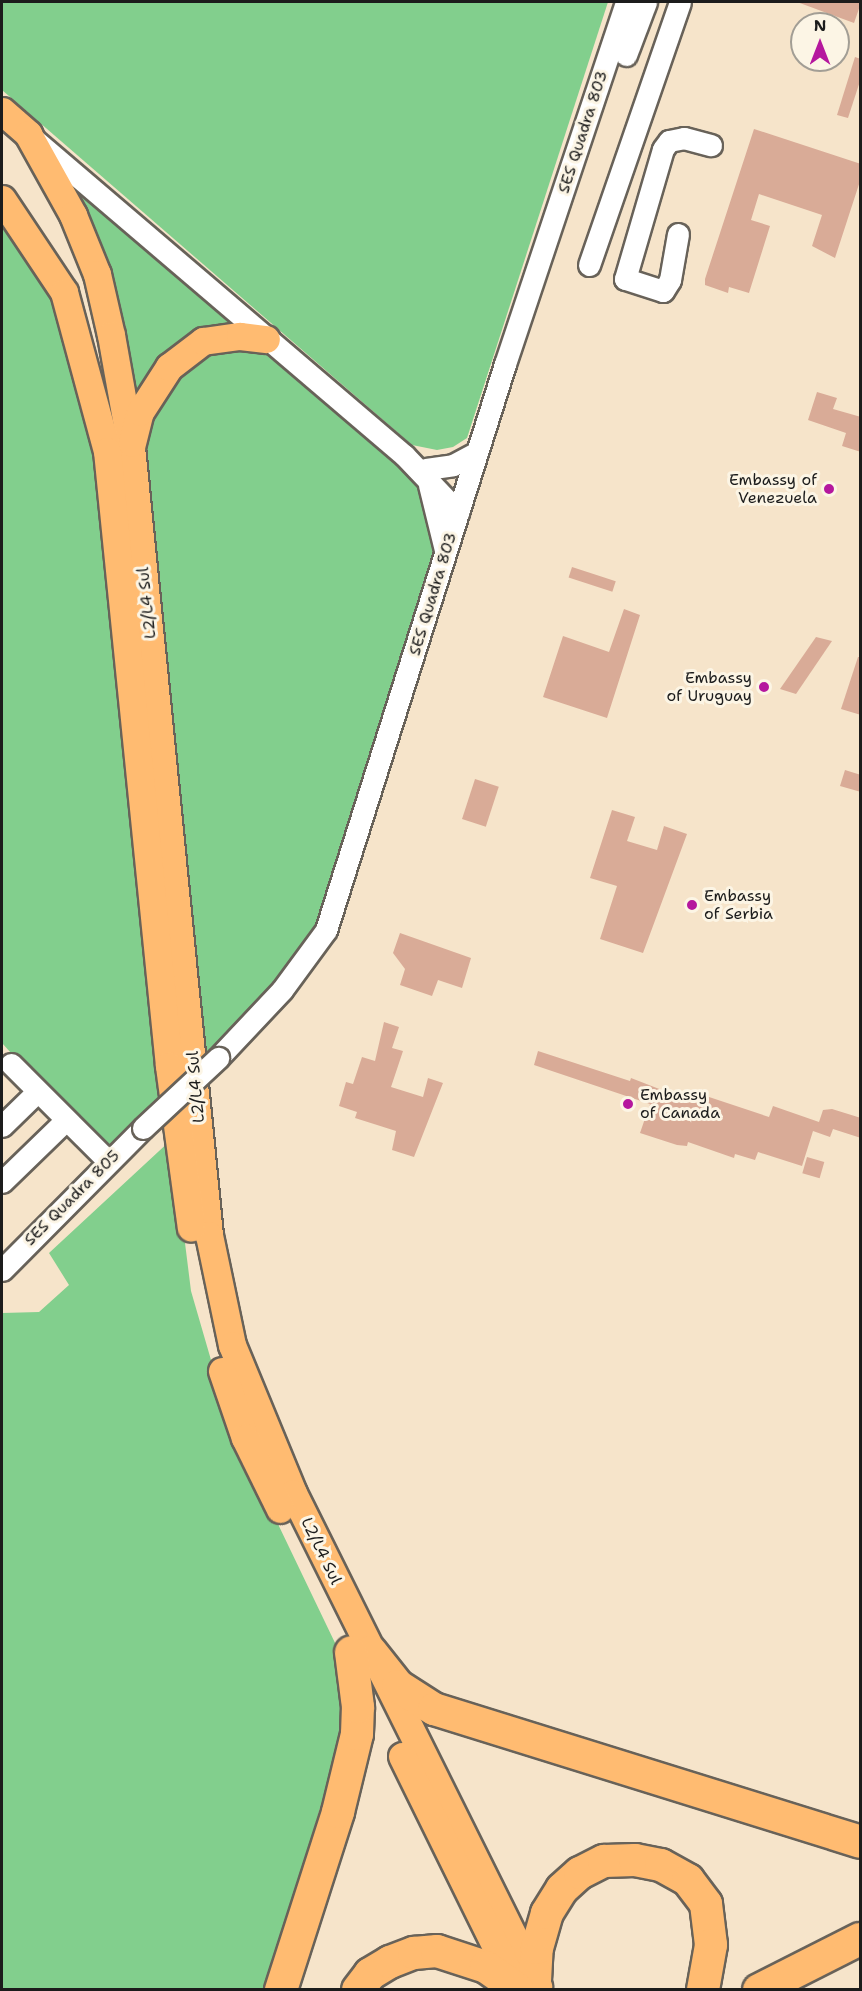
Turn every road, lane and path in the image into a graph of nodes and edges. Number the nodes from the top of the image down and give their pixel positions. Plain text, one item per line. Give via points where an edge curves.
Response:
1 (626, 2) edge
2 (646, 2) edge
3 (680, 2) edge
4 (618, 53) junction
5 (659, 63) junction
6 (2, 111) edge
7 (28, 134) junction
8 (711, 145) dead end
9 (2, 201) edge
10 (678, 234) dead end
11 (589, 265) dead end
12 (266, 339) junction
13 (131, 447) junction
14 (477, 452) junction
15 (427, 474) junction
16 (462, 502) junction
17 (446, 554) junction
18 (11, 1064) dead end
19 (37, 1092) junction
20 (66, 1120) junction
21 (2, 1126) edge
22 (142, 1128) joint
23 (108, 1161) junction
24 (2, 1182) edge
25 (2, 1270) edge
26 (361, 1652) junction
27 (861, 1842) edge
28 (861, 1939) edge
29 (530, 1987) edge
30 (281, 1989) edge
31 (358, 1989) edge
32 (704, 1989) edge
33 (759, 1989) edge

1 - 4 street, SES Quadra 803
2 - 4 street
3 - 5 street
4 - 5 street
4 - 14 street, SES Quadra 803
5 - 11 street
6 - 7 main road, L2/L4 Sul
7 - 12 street, L2/L4 Sul
7 - 13 main road, L2/L4 Sul via 73,215 97,274
8 - 10 street via 678,138 663,149 625,279 663,291 670,280
9 - 26 main road, L2/L4 Sul via 64,292 107,451 169,1066 203,1299 245,1438
12 - 13 main road via 240,336 203,341 169,367 140,412
12 - 15 street, L2/L4 Sul
13 - 26 main road, L2/L4 Sul via 209,1235 217,1283 232,1345 263,1429
14 - 15 street
14 - 16 street, SES Quadra 803
15 - 16 street, L2/L4 Sul
15 - 17 street
16 - 17 street, SES Quadra 803
17 - 22 street, SES Quadra 803, bridge via 326,930 289,982 219,1059
18 - 19 street
19 - 20 street
19 - 21 street
20 - 23 street
20 - 24 street
22 - 23 street, SES Quadra 805
23 - 25 street, SES Quadra 805
26 - 27 highway via 398,1686 434,1709
26 - 29 main road, L2/L4 Sul
26 - 30 highway via 357,1734 338,1812
28 - 33 highway
29 - 31 highway via 437,1951 414,1953 390,1962 370,1974
29 - 32 highway via 547,1913 562,1889 580,1873 604,1861 635,1860 661,1865 688,1880 706,1904 711,1945

